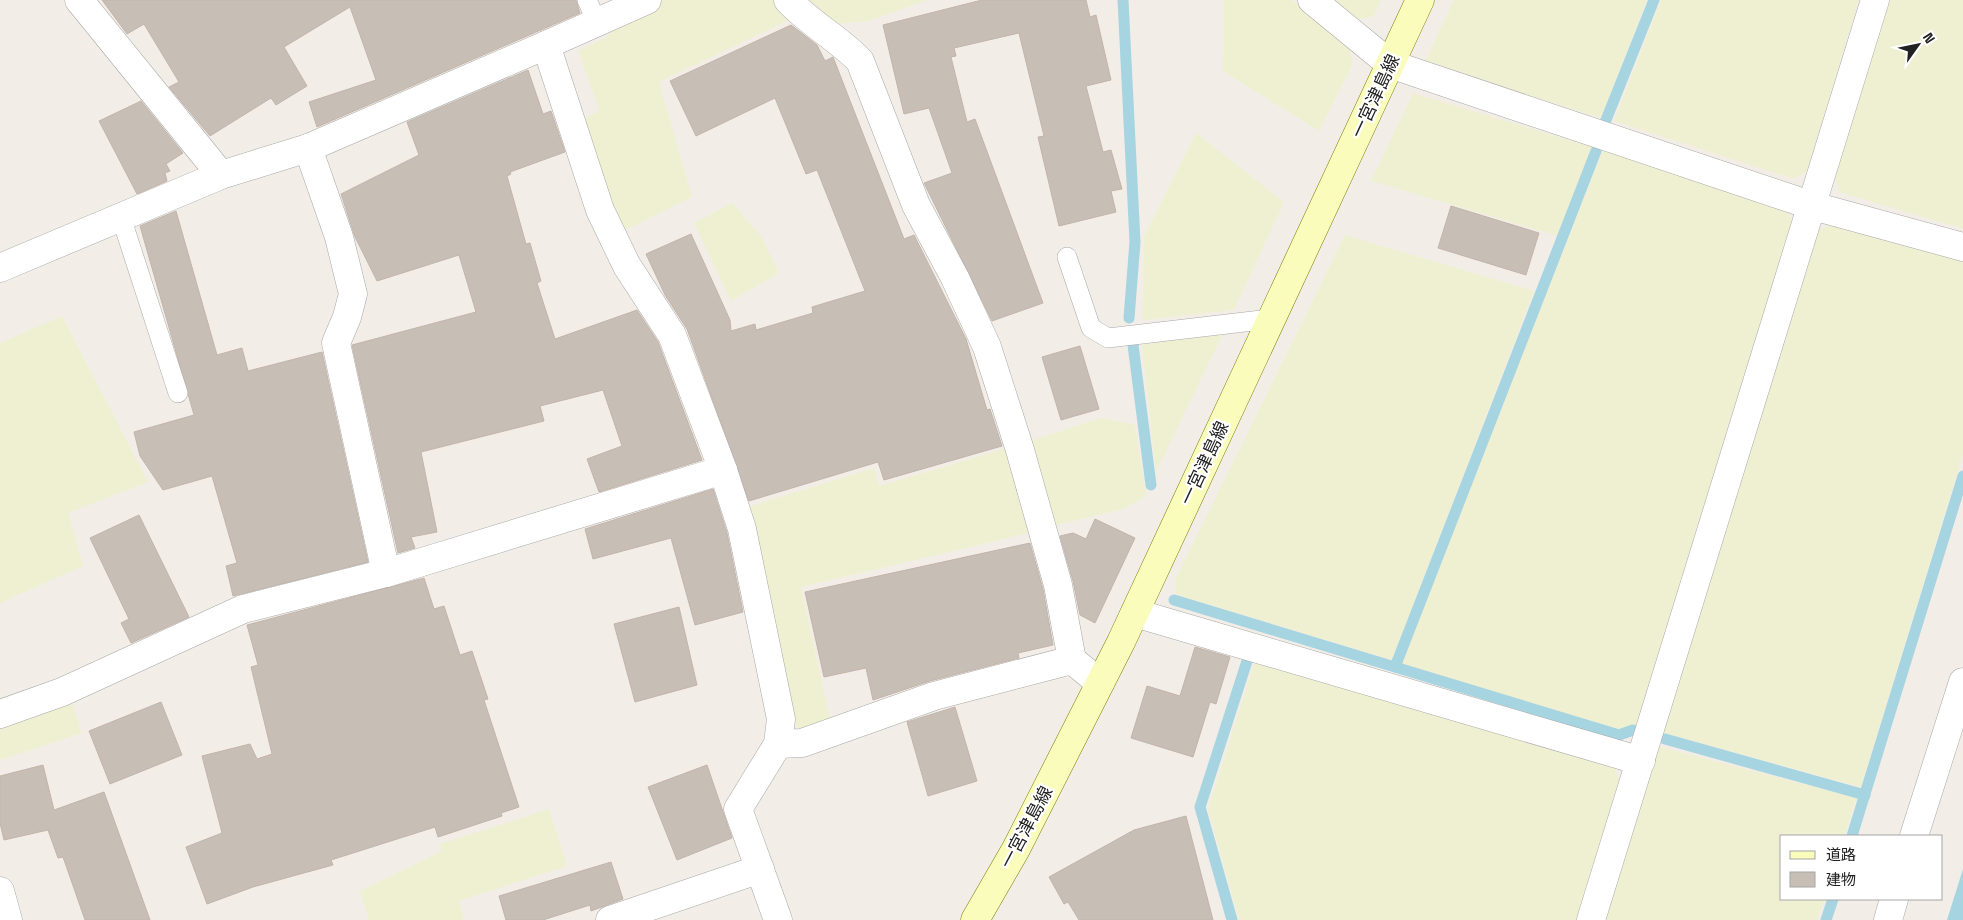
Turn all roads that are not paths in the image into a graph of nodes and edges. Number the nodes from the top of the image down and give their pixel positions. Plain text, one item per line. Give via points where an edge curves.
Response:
1 (79, 0) edge
2 (647, 0) edge
3 (788, 0) edge
4 (1312, 0) edge
5 (1420, 0) edge
6 (1874, 0) edge
7 (592, 11) edge
8 (546, 45) junction
9 (1390, 64) junction
10 (308, 148) junction
11 (221, 175) junction
12 (1813, 206) junction
13 (121, 217) junction
14 (1963, 247) edge
15 (1067, 258) dead end
16 (0, 268) edge
17 (1270, 319) junction
18 (178, 392) dead end
19 (723, 470) junction
20 (386, 573) junction
21 (1135, 613) junction
22 (1072, 660) junction
23 (1963, 682) edge
24 (1100, 683) junction
25 (0, 714) edge
26 (778, 744) junction
27 (1641, 761) junction
28 (1914, 835) edge
29 (760, 869) junction
30 (0, 890) edge
31 (1894, 900) edge
32 (8, 920) edge
33 (610, 920) edge
34 (778, 920) edge
35 (975, 920) edge
36 (1592, 920) edge
37 (1888, 920) edge

1 - 11 street
2 - 7 street
3 - 22 street via 860,61 916,205 987,347 1058,585
4 - 9 street
5 - 9 main road, 一宮津島線
6 - 12 street
7 - 8 street
8 - 10 street
8 - 19 street via 600,210 628,266 672,335
9 - 12 street
9 - 17 main road, 一宮津島線
10 - 11 street
10 - 20 street via 339,237 353,294 336,342
11 - 13 street
12 - 14 street
12 - 27 street
13 - 16 street
13 - 18 lane
15 - 17 lane via 1092,328 1108,338
17 - 21 main road, 一宮津島線
19 - 20 street
19 - 26 street via 742,529 775,690 780,719
20 - 25 street via 243,609 62,692
21 - 24 main road, 一宮津島線
21 - 27 street
22 - 24 street
22 - 26 street via 934,696 802,743
23 - 28 street
24 - 35 main road, 一宮津島線 via 1016,849
26 - 29 street via 738,809
27 - 36 street
29 - 33 street
29 - 34 street
30 - 32 street
31 - 37 street

